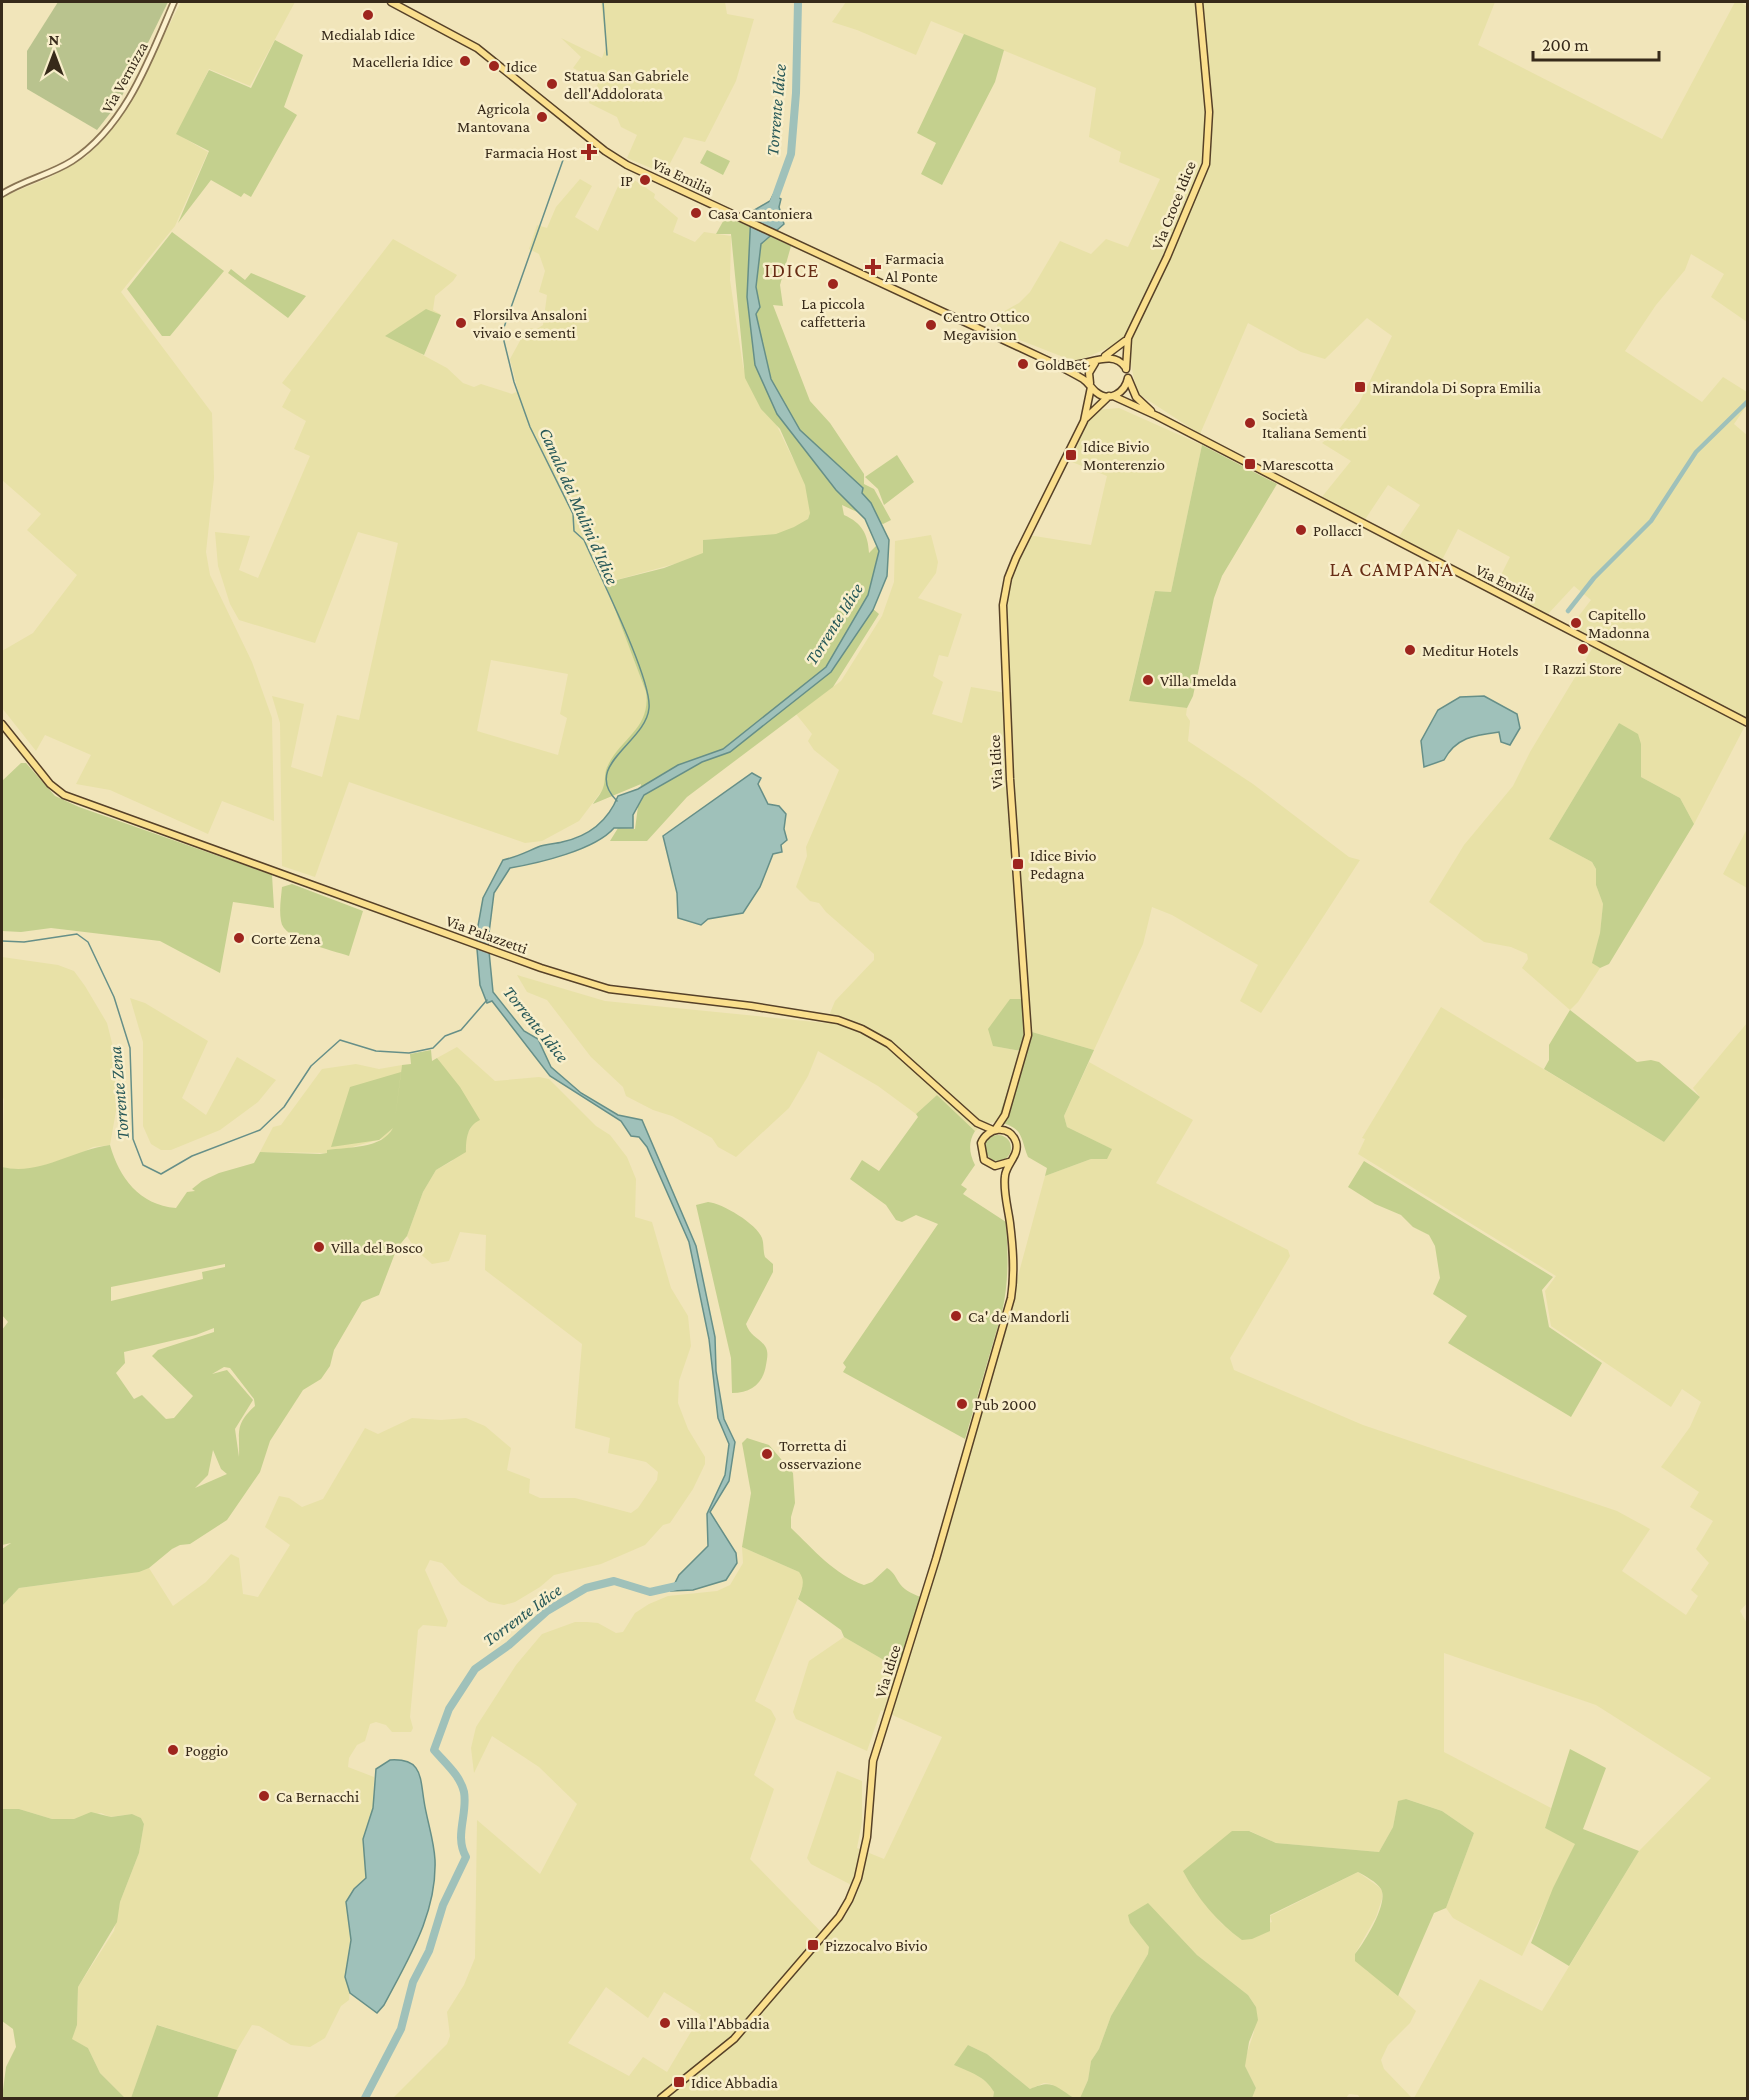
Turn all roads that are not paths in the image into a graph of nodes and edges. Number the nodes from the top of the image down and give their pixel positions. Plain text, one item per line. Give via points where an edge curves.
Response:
1 (174, 2) edge
2 (391, 2) edge
3 (1200, 2) edge
4 (2, 194) edge
5 (1128, 338) junction
6 (1100, 359) junction
7 (1054, 364) junction
8 (1126, 369) junction
9 (1128, 378) junction
10 (1090, 385) junction
11 (1111, 396) junction
12 (1157, 416) junction
13 (1084, 421) junction
14 (1748, 723) edge
15 (2, 724) edge
16 (1005, 1115) junction
17 (977, 1123) junction
18 (994, 1130) junction
19 (1008, 1132) junction
20 (982, 1138) junction
21 (1009, 1162) junction
22 (995, 1166) junction
23 (1005, 1184) junction
24 (661, 2098) edge

1 - 4 street, Via Vernizza via 141,75 114,120 86,151
2 - 7 main road, Via Emilia via 477,48 614,157
3 - 5 main road, Via Croce Idice via 1209,119 1206,164
5 - 6 main road, Via Croce Idice
5 - 8 main road, Via Croce Idice
6 - 7 main road, Via Emilia via 1076,366
6 - 8 main road via 1114,358
6 - 10 main road via 1089,373
7 - 10 main road, Via Emilia
8 - 9 main road, Via Emilia
9 - 11 main road via 1121,391
9 - 12 main road, Via Emilia via 1136,397
10 - 11 main road, Via Emilia via 1098,394
10 - 13 main road, Via Idice
11 - 12 main road, Via Emilia
11 - 13 main road, Via Idice
12 - 14 main road, Via Emilia
13 - 16 main road, Via Idice via 1008,578 1002,626 1028,1035
15 - 17 main road, Via Palazzetti via 50,784 64,795 519,960 609,989 761,1007 838,1020 862,1029 889,1044
16 - 18 main road, Via Idice
16 - 19 main road, Via Idice
17 - 18 main road, Via Palazzetti
17 - 20 main road, Via Palazzetti
18 - 19 main road
18 - 20 main road, Via Idice
19 - 21 main road, Via Idice via 1017,1148
20 - 22 main road, Via Idice via 982,1156
21 - 22 main road
21 - 23 main road, Via Idice
22 - 23 main road, Via Idice
23 - 24 main road, Via Idice via 1014,1255 1011,1298 873,1761 867,1837 858,1878 839,1917 741,2031

